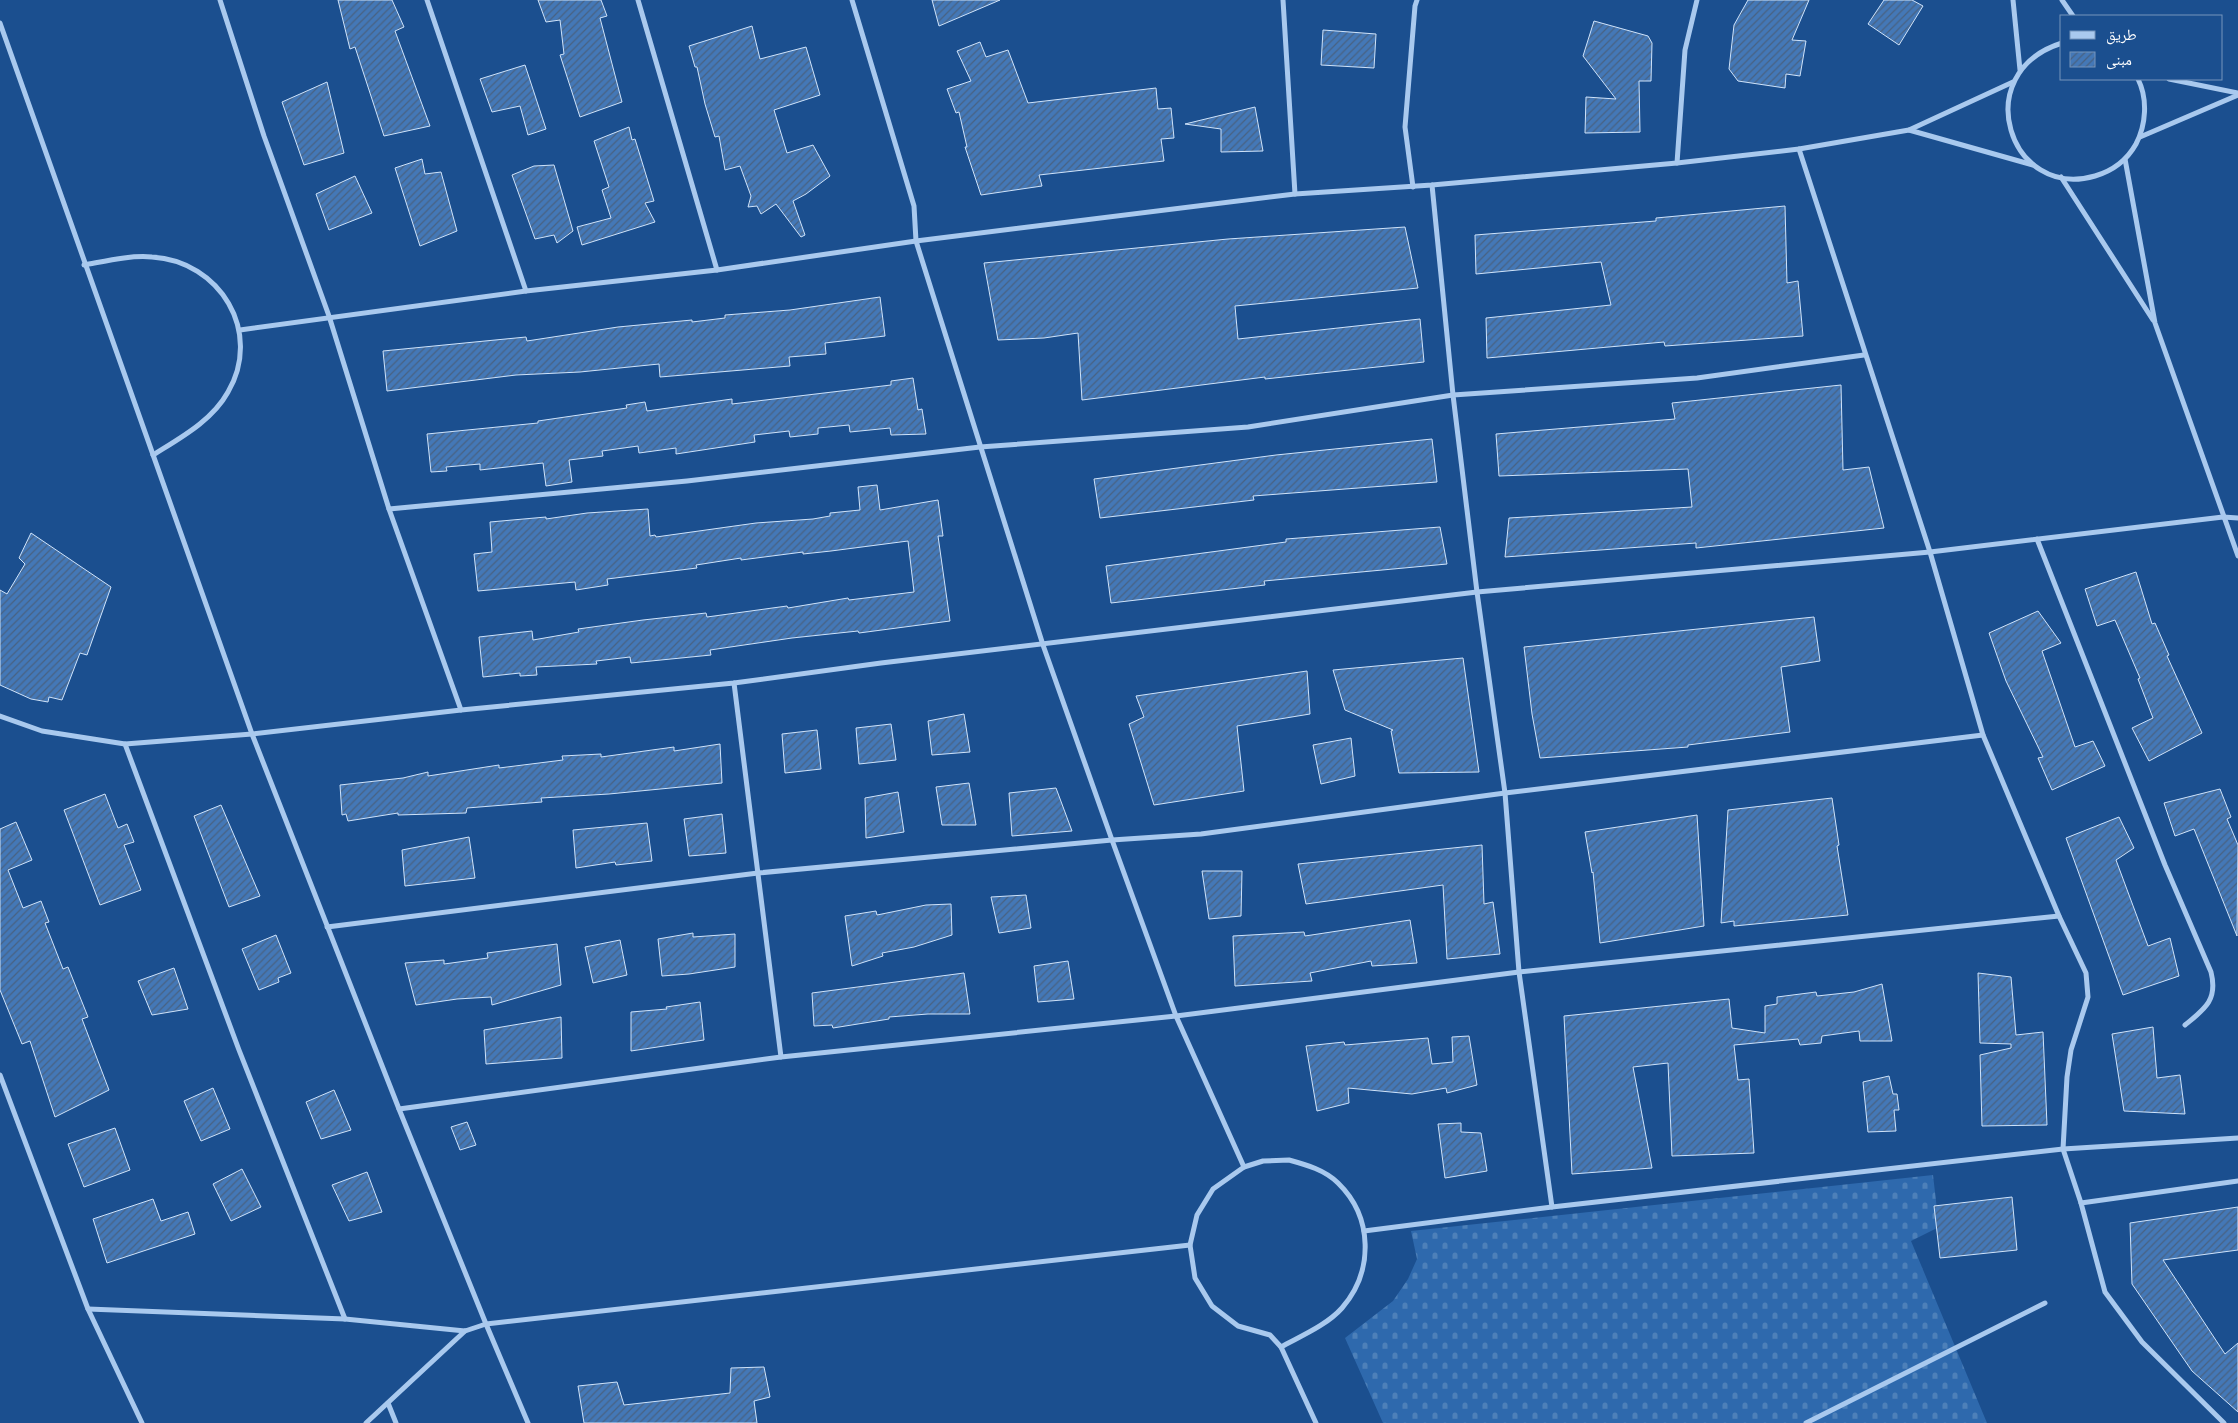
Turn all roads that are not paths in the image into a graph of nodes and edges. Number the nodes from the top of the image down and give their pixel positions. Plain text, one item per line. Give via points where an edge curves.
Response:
1 (220, 0) edge
2 (427, 0) edge
3 (638, 0) edge
4 (852, 0) edge
5 (1283, 0) edge
6 (1417, 0) edge
7 (1697, 0) edge
8 (2013, 0) edge
9 (2062, 0) edge
10 (2072, 15) edge
11 (0, 23) edge
12 (2060, 44) edge
13 (2020, 70) junction
14 (2138, 80) edge
15 (2174, 80) edge
16 (2013, 82) junction
17 (2238, 94) edge
18 (1909, 130) junction
19 (2140, 137) junction
20 (1799, 149) junction
21 (2125, 159) junction
22 (1677, 163) junction
23 (2036, 166) junction
24 (2061, 177) junction
25 (1432, 185) junction
26 (1413, 187) junction
27 (1295, 194) junction
28 (916, 241) junction
29 (84, 265) junction
30 (717, 270) junction
31 (526, 291) junction
32 (329, 316) junction
33 (2155, 322) junction
34 (240, 330) junction
35 (1864, 355) junction
36 (1454, 395) junction
37 (980, 447) junction
38 (153, 455) junction
39 (389, 509) junction
40 (2224, 518) junction
41 (2238, 518) edge
42 (2036, 539) junction
43 (1930, 552) junction
44 (2238, 556) edge
45 (1477, 592) junction
46 (1043, 645) junction
47 (734, 684) junction
48 (461, 710) junction
49 (0, 716) edge
50 (252, 734) junction
51 (1983, 734) junction
52 (124, 744) junction
53 (1505, 793) junction
54 (1112, 840) junction
55 (758, 873) junction
56 (2059, 916) junction
57 (327, 927) junction
58 (1519, 972) junction
59 (1176, 1016) junction
60 (2185, 1025) dead end
61 (780, 1057) junction
62 (0, 1075) edge
63 (399, 1109) junction
64 (2238, 1138) edge
65 (2064, 1150) junction
66 (1244, 1167) junction
67 (2238, 1181) edge
68 (2081, 1203) junction
69 (1552, 1207) junction
70 (1364, 1231) junction
71 (1190, 1245) junction
72 (2046, 1303) dead end
73 (88, 1309) junction
74 (345, 1319) junction
75 (486, 1324) junction
76 (465, 1330) junction
77 (1281, 1347) junction
78 (388, 1403) junction
79 (142, 1423) edge
80 (366, 1423) edge
81 (396, 1423) edge
82 (528, 1423) edge
83 (1316, 1423) edge
84 (1806, 1423) edge
85 (2224, 1423) edge

1 - 32 street via 264,136
2 - 31 street
3 - 30 street
4 - 28 street via 914,206
5 - 27 street
6 - 26 street via 1405,127
7 - 22 street via 1685,50
8 - 13 street
9 - 10 street
11 - 29 street
12 - 13 street via 2039,52
13 - 16 street
14 - 19 street via 2144,97 2144,124
15 - 17 street
16 - 18 street
16 - 23 street via 2007,107 2011,133 2017,146
17 - 19 street
18 - 20 street
18 - 23 street
19 - 21 street
20 - 22 street
20 - 35 street
21 - 24 street via 2108,171 2089,178
21 - 33 street
22 - 25 street
23 - 24 street
24 - 33 street
25 - 26 street
25 - 36 street
26 - 27 street
27 - 28 street
28 - 30 street
28 - 37 street
29 - 34 street via 130,257 153,257 183,264 209,278 228,301
29 - 38 street
30 - 31 street
31 - 32 street
32 - 34 street
32 - 39 street
33 - 40 street
34 - 38 street via 240,364 228,392 212,414
35 - 36 street via 1697,378
35 - 43 street
36 - 37 street via 1248,427
36 - 45 street
37 - 39 street via 687,481
37 - 46 street
38 - 50 street
39 - 48 street
40 - 41 street
40 - 42 street
40 - 44 street
42 - 43 street
42 - 60 street via 2210,972 2212,998 2204,1010
43 - 45 street
43 - 51 street
45 - 46 street
45 - 53 street
46 - 47 street
46 - 54 street
47 - 48 street
47 - 55 street
48 - 50 street
49 - 52 street via 42,731
50 - 52 street
50 - 57 street
51 - 53 street
51 - 56 street
52 - 74 street
53 - 54 street via 1201,834
53 - 58 street
54 - 55 street
54 - 59 street
55 - 57 street
55 - 61 street
56 - 58 street
56 - 65 street via 2086,973 2088,997 2071,1050
57 - 63 street
58 - 59 street
58 - 69 street
59 - 61 street
59 - 66 street
61 - 63 street
62 - 73 street
63 - 75 street
64 - 65 street
65 - 68 street
65 - 69 street
66 - 70 street via 1263,1161 1290,1160 1315,1168 1337,1182 1354,1202
66 - 71 street via 1213,1188 1197,1215
67 - 68 street
68 - 85 street via 2105,1292 2142,1342
69 - 70 street
70 - 77 street via 1363,1271 1354,1291 1341,1309 1324,1323
71 - 75 street
71 - 77 street via 1195,1278 1212,1306 1238,1326 1270,1335
72 - 84 street
73 - 74 street
73 - 79 street
74 - 76 street
75 - 76 street
75 - 82 street
76 - 78 street
77 - 83 street
78 - 80 street
78 - 81 street

